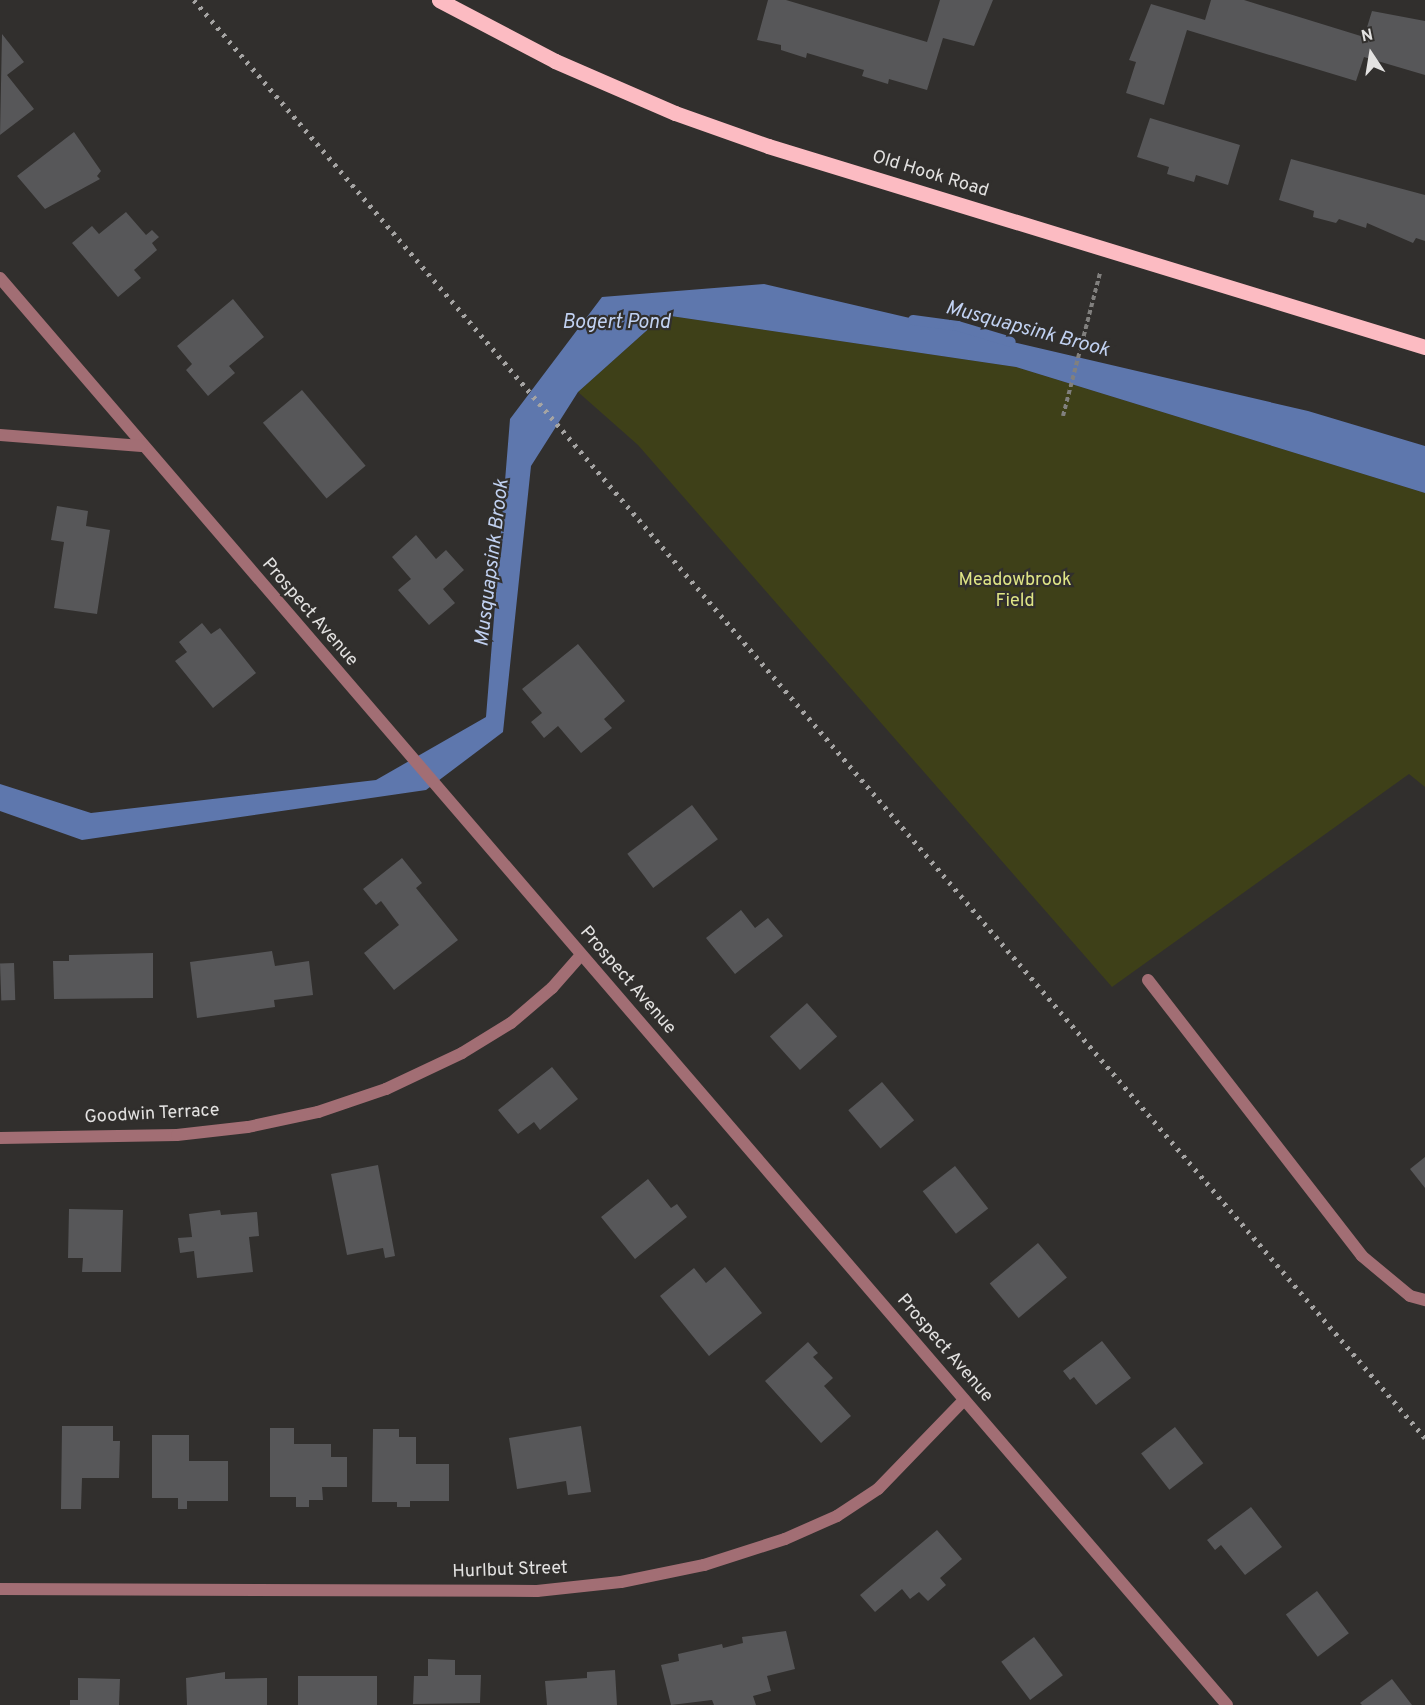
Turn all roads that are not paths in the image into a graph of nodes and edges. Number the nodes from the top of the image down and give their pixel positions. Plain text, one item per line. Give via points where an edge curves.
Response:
1 (439, 0) edge
2 (0, 278) edge
3 (1425, 347) edge
4 (0, 435) edge
5 (142, 446) junction
6 (581, 955) junction
7 (1148, 980) dead end
8 (0, 1138) edge
9 (1425, 1300) edge
10 (964, 1400) junction
11 (0, 1589) edge
12 (1227, 1705) edge

1 - 3 main road, Old Hook Road via 555,61 768,146
2 - 5 street, Prospect Avenue
4 - 5 street
5 - 6 street, Prospect Avenue
6 - 8 street, Goodwin Terrace via 552,988 511,1023 462,1053 386,1089 318,1112 248,1127 177,1135
6 - 10 street, Prospect Avenue
7 - 9 street via 1362,1256 1410,1296
10 - 11 street, Hurlbut Street via 895,1473 837,1516 785,1539 704,1565 621,1582 537,1591
10 - 12 street, Prospect Avenue

